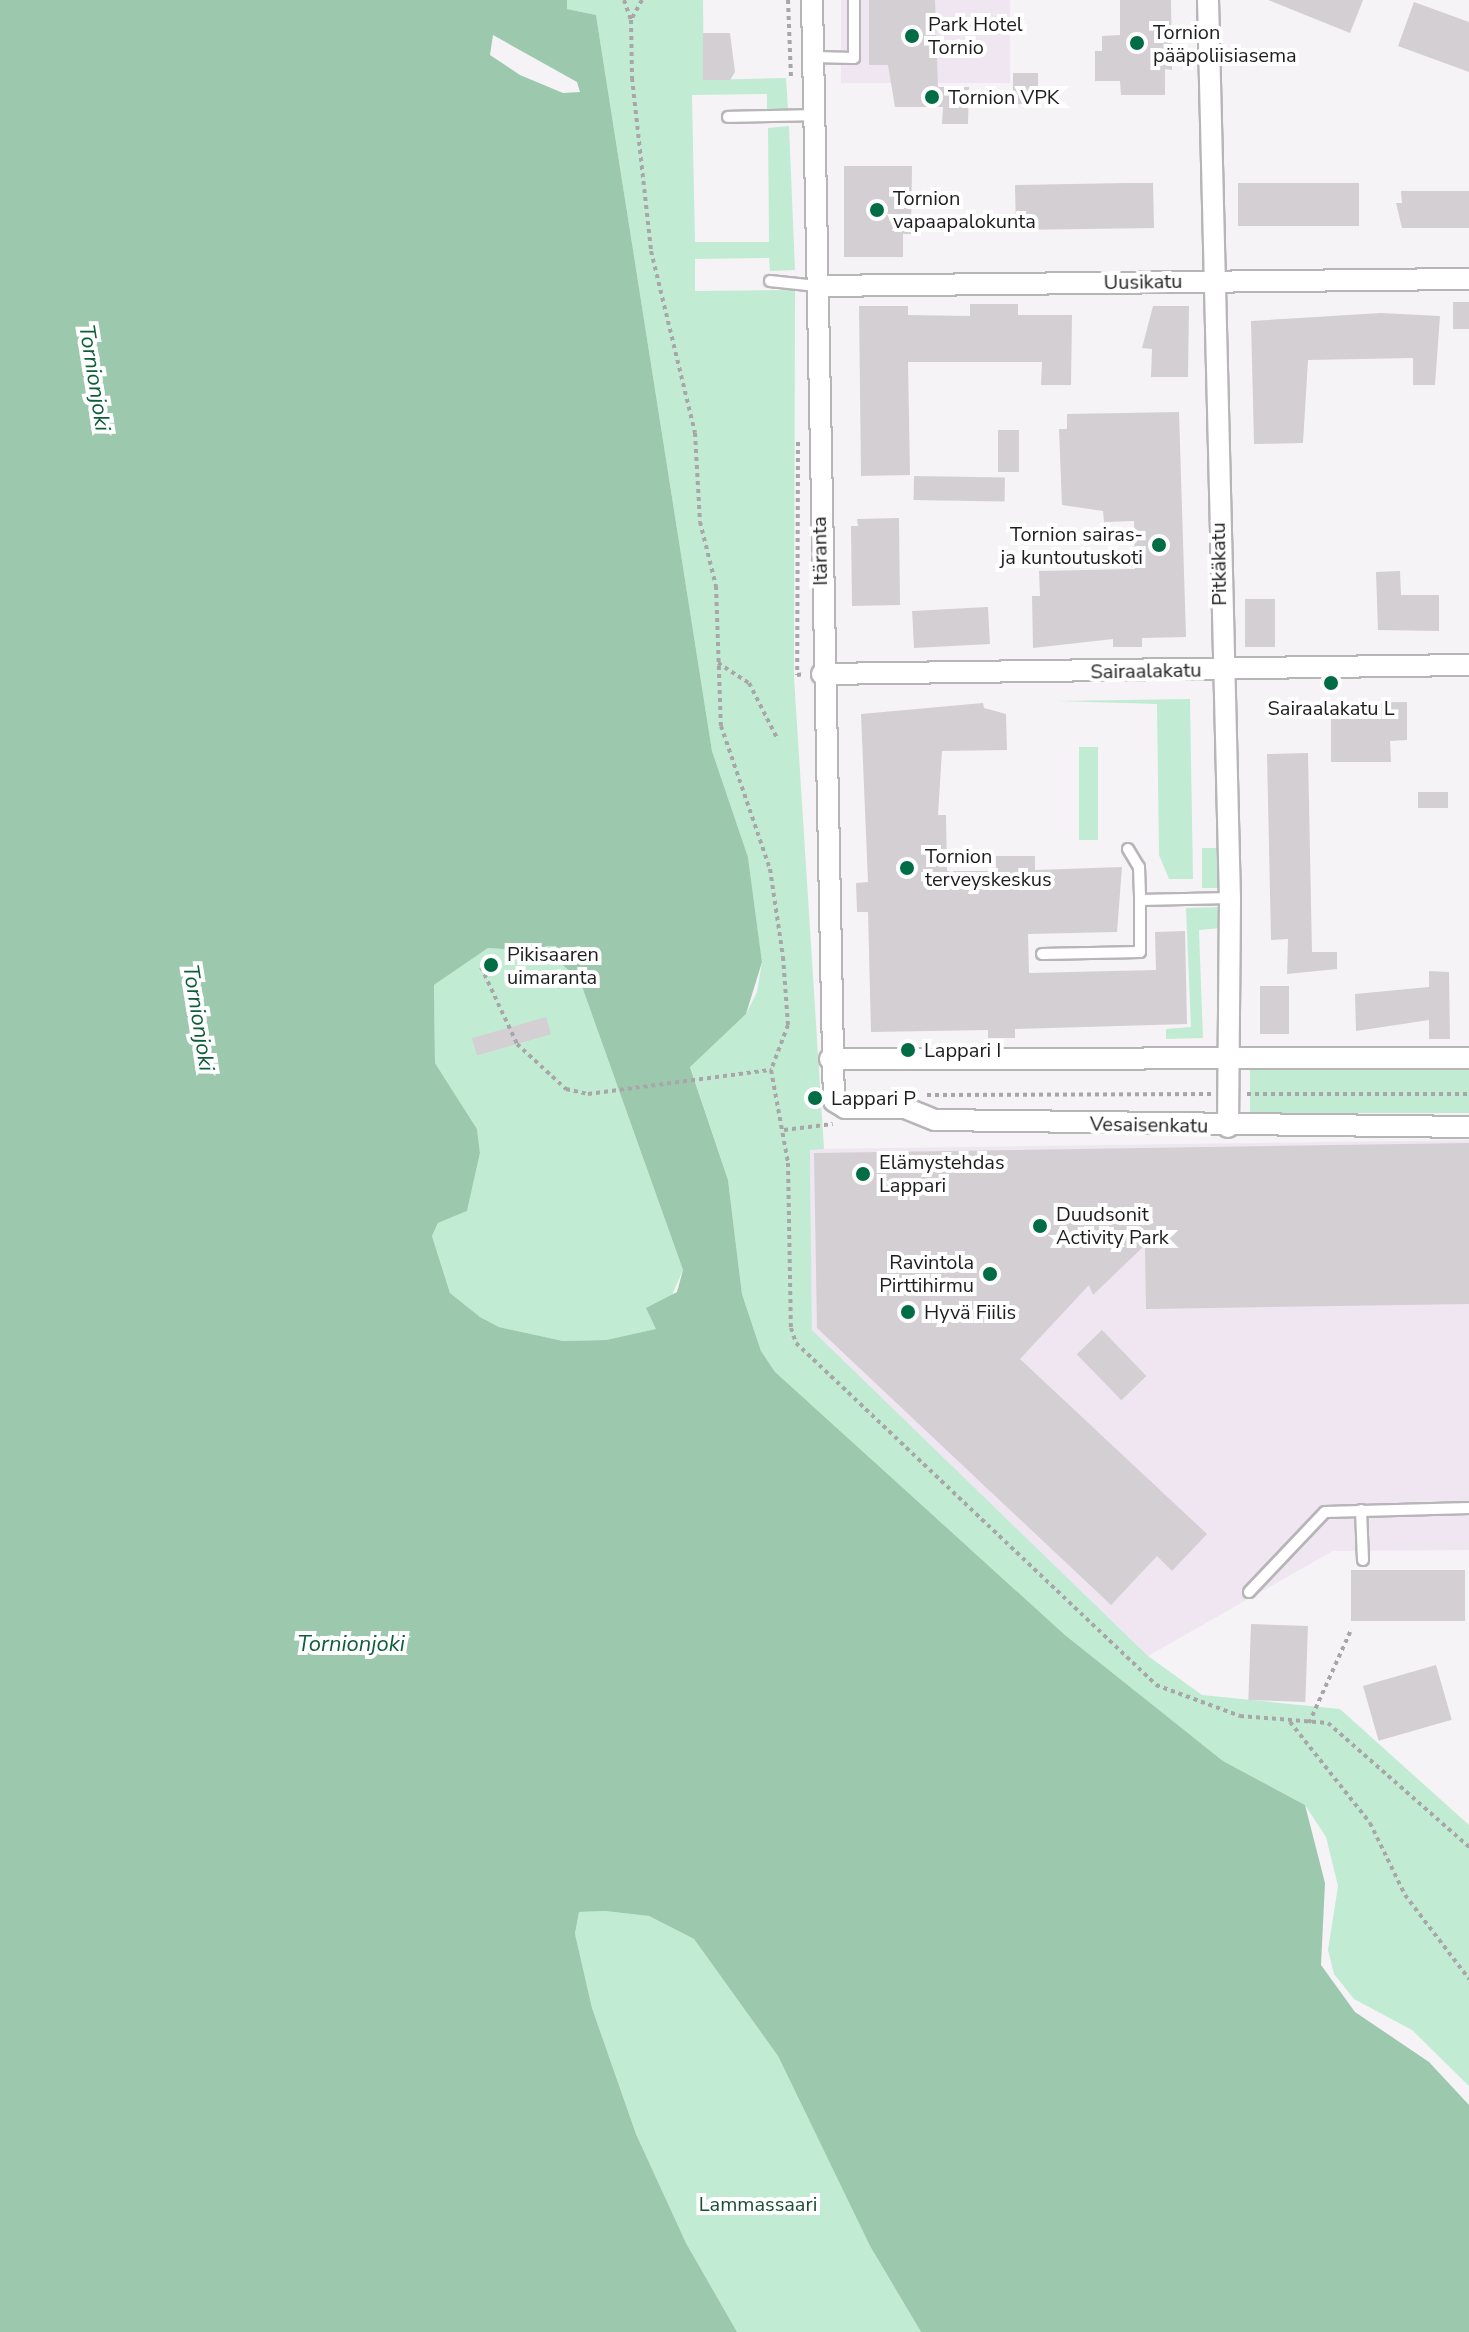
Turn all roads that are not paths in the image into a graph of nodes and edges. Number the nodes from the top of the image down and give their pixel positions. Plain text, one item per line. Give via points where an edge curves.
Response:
1 (812, 0) edge
2 (854, 0) edge
3 (1208, 0) edge
4 (814, 57) junction
5 (815, 115) junction
6 (728, 117) dead end
7 (1469, 279) edge
8 (770, 281) dead end
9 (1216, 281) junction
10 (817, 286) junction
11 (1469, 665) edge
12 (1220, 671) junction
13 (822, 674) junction
14 (1128, 849) dead end
15 (1230, 898) junction
16 (1140, 900) junction
17 (1042, 954) dead end
18 (1230, 1056) junction
19 (1469, 1058) edge
20 (830, 1059) junction
21 (834, 1101) joint
22 (1228, 1127) junction
23 (1469, 1127) edge
24 (1469, 1508) edge
25 (1361, 1510) junction
26 (1363, 1560) dead end
27 (1249, 1592) dead end

1 - 4 street, Itäranta
2 - 4 lane via 854,58
3 - 9 street, Pitkäkatu
4 - 5 street, Itäranta
5 - 6 lane
5 - 10 street, Itäranta
7 - 9 street, Uusikatu
8 - 10 lane
9 - 10 street, Uusikatu
9 - 12 street, Pitkäkatu
10 - 13 street, Itäranta
11 - 12 street, Sairaalakatu
12 - 13 street, Sairaalakatu
12 - 15 street, Pitkäkatu
13 - 20 street, Itäranta
14 - 16 lane via 1139,867
15 - 16 lane
15 - 18 street, Pitkäkatu
16 - 17 lane via 1140,952
18 - 19 street
18 - 20 street
18 - 22 street, Pitkäkatu
20 - 21 street, Itäranta
21 - 22 street, Vesaisenkatu via 845,1108 905,1108 935,1120
22 - 23 street, Vesaisenkatu
24 - 25 lane
25 - 26 lane
25 - 27 lane via 1325,1512

